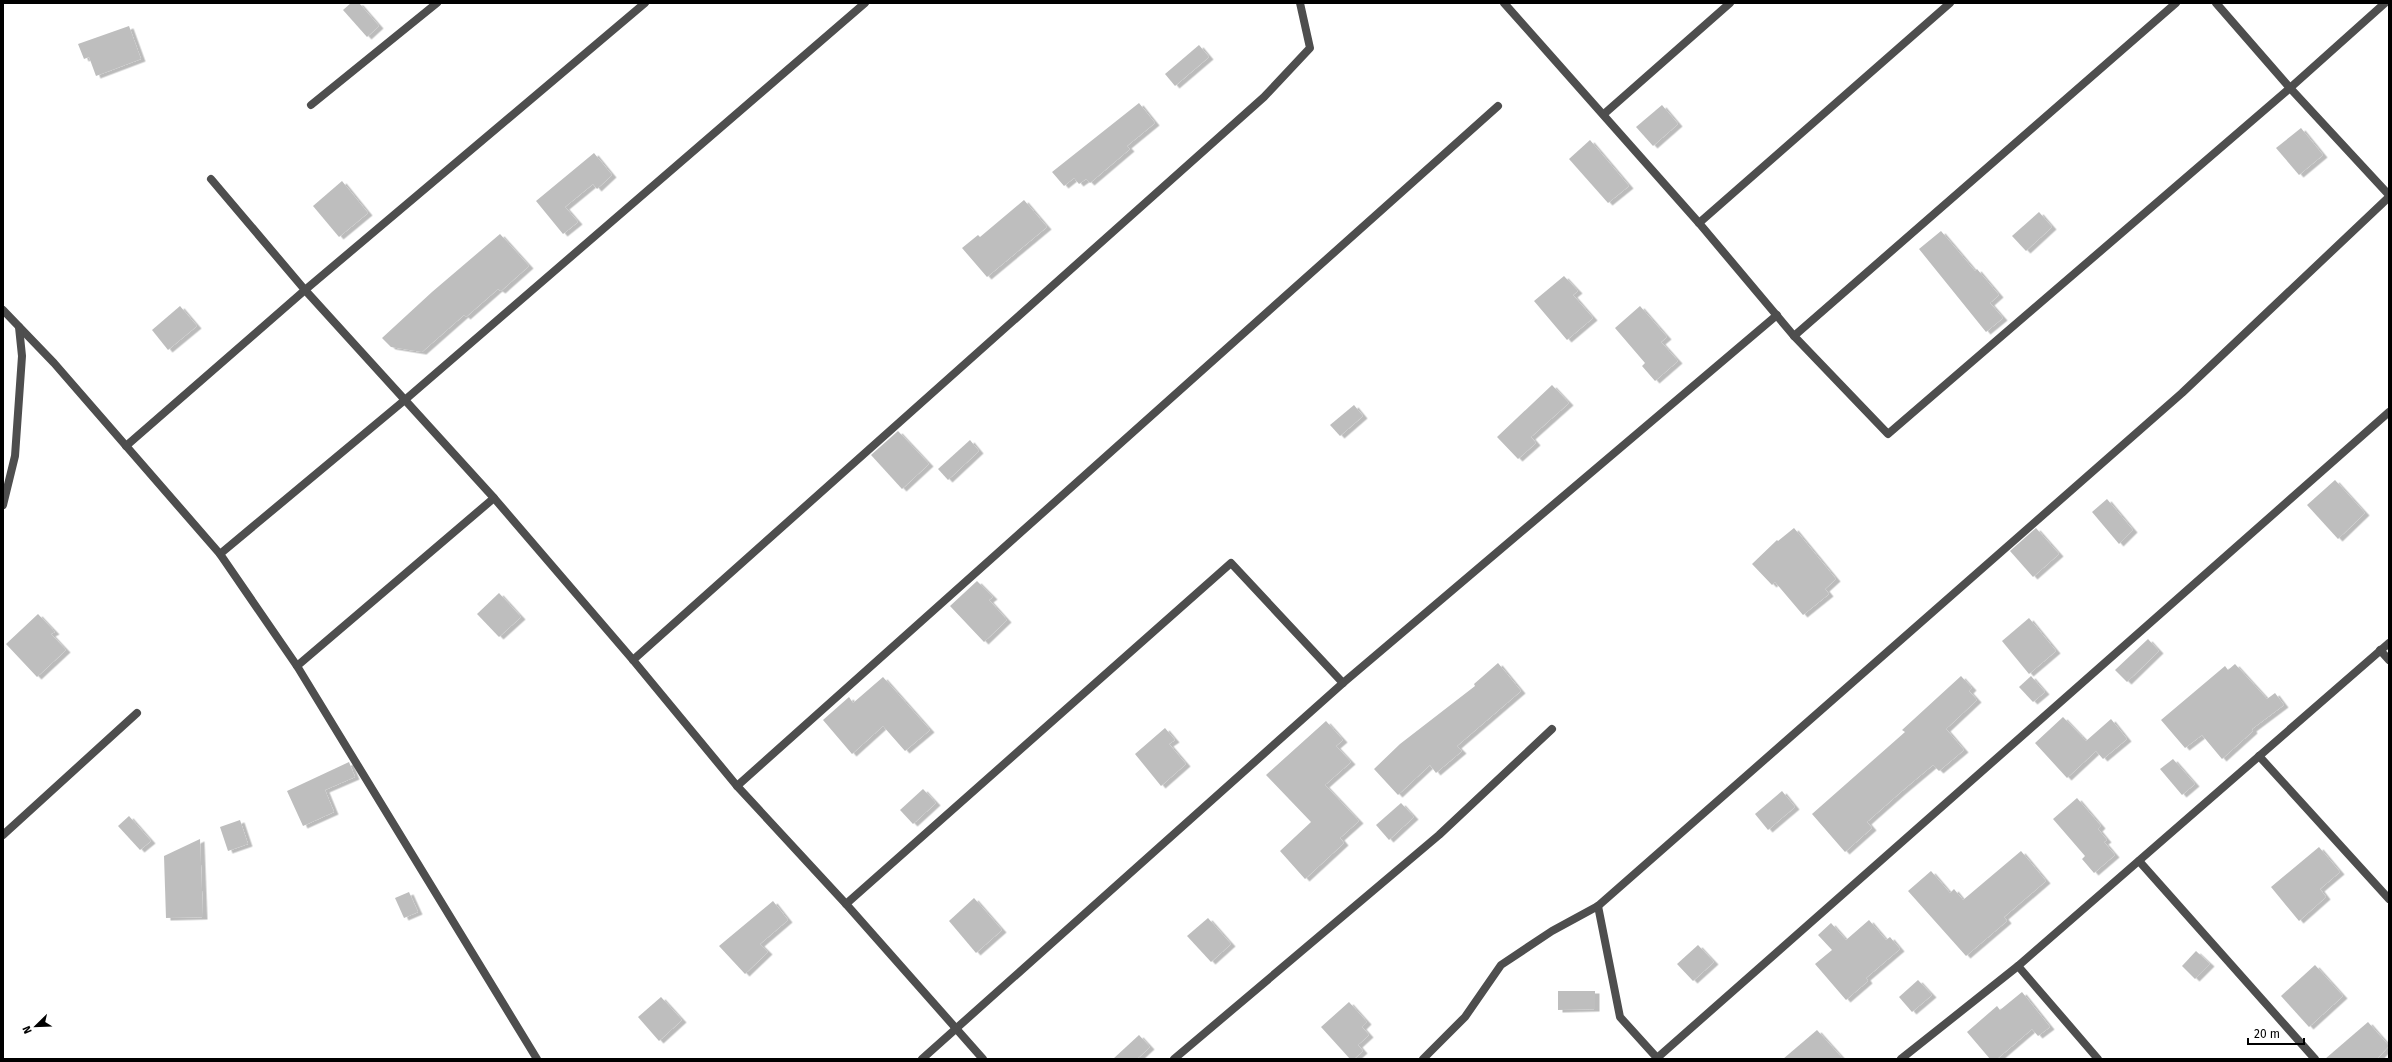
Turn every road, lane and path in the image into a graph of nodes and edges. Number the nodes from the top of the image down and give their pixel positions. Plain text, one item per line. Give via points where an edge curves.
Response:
1 (437, 3) edge
2 (645, 3) edge
3 (865, 3) edge
4 (1300, 3) edge
5 (1730, 3) edge
6 (1950, 3) edge
7 (2176, 3) edge
8 (2216, 3) edge
9 (2385, 3) edge
10 (1509, 5) edge
11 (2290, 88) junction
12 (311, 105) dead end
13 (1498, 106) dead end
14 (1604, 114) junction
15 (211, 179) dead end
16 (2389, 196) edge
17 (1699, 223) junction
18 (305, 290) junction
19 (3, 310) edge
20 (1777, 315) junction
21 (19, 327) junction
22 (1794, 336) junction
23 (406, 399) junction
24 (2389, 412) edge
25 (126, 446) junction
26 (494, 498) junction
27 (3, 505) edge
28 (220, 554) junction
29 (2389, 643) edge
30 (2380, 650) junction
31 (634, 660) junction
32 (2389, 660) edge
33 (297, 666) junction
34 (1343, 683) junction
35 (137, 713) dead end
36 (1552, 729) dead end
37 (2259, 756) junction
38 (736, 786) junction
39 (3, 835) edge
40 (2139, 861) junction
41 (2389, 899) edge
42 (846, 904) junction
43 (1598, 906) junction
44 (2018, 966) junction
45 (955, 1029) junction
46 (537, 1059) edge
47 (922, 1059) edge
48 (983, 1059) edge
49 (1174, 1059) edge
50 (1424, 1059) edge
51 (1657, 1059) edge
52 (1901, 1059) edge
53 (2098, 1059) edge
54 (2315, 1059) edge

1 - 12 street
2 - 18 street
3 - 23 street
4 - 31 street via 1310,48 1264,97
5 - 14 street
6 - 17 street
7 - 22 street
8 - 11 street
9 - 11 street
10 - 14 street
11 - 16 street
11 - 22 street via 1888,434
13 - 38 street
14 - 17 street
15 - 18 street
16 - 43 street via 2182,393
17 - 20 street
18 - 23 street
18 - 25 street
19 - 21 street
20 - 22 street
20 - 34 street
21 - 25 street
21 - 27 street via 22,356 15,456
23 - 26 street
23 - 28 street
24 - 51 street
25 - 28 street
26 - 31 street
26 - 33 street
28 - 33 street
29 - 30 street
30 - 32 street
30 - 37 street
31 - 38 street
33 - 46 street
34 - 42 street via 1231,563
34 - 45 street
35 - 39 street
36 - 49 street via 1440,835
37 - 40 street
37 - 41 street
38 - 42 street
40 - 44 street
40 - 54 street
42 - 45 street
43 - 50 street via 1552,931 1502,965 1465,1017
43 - 51 street via 1620,1017
44 - 52 street
44 - 53 street
45 - 47 street
45 - 48 street

